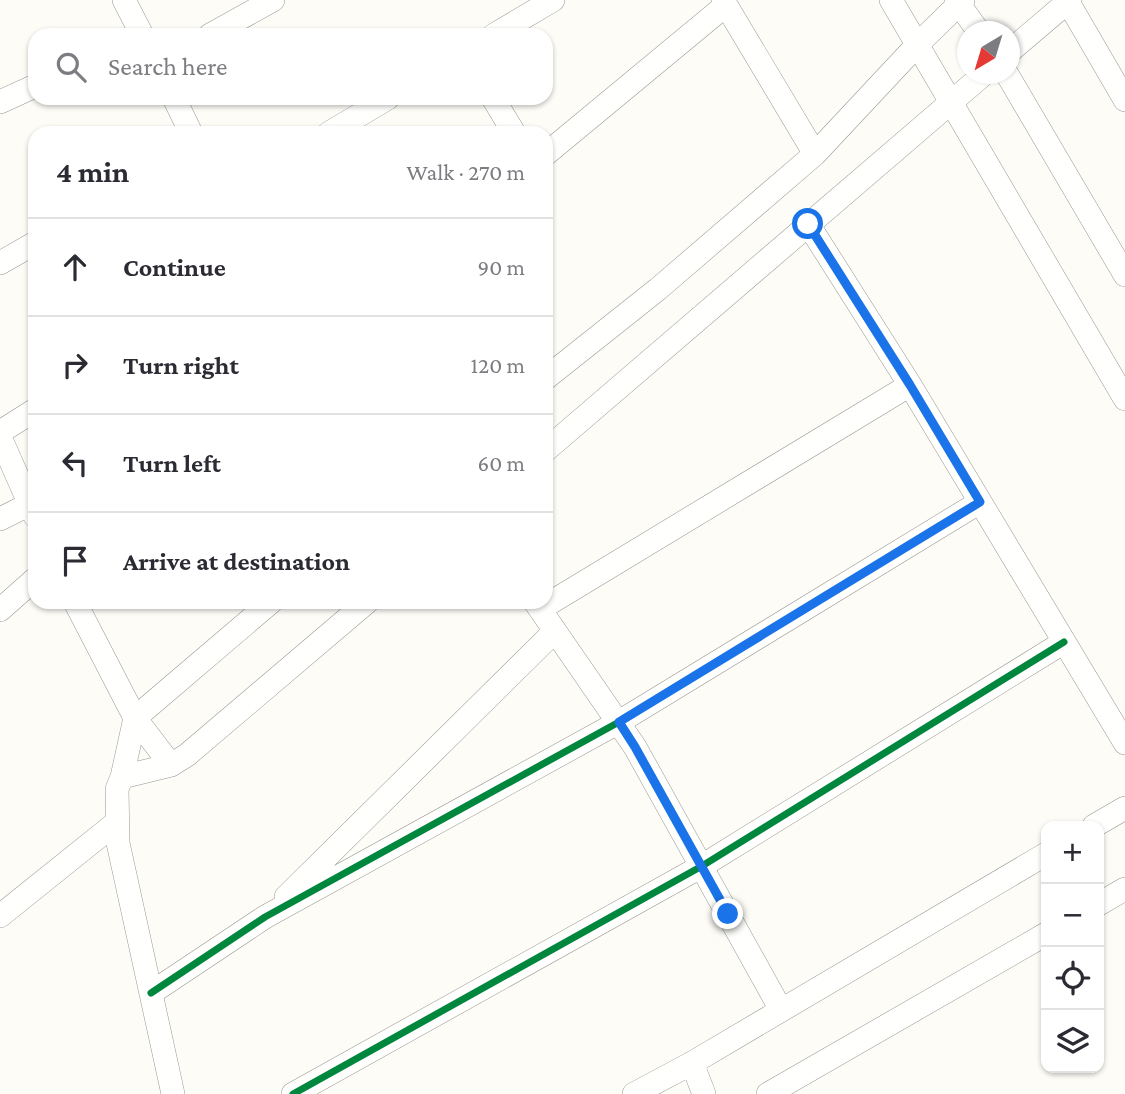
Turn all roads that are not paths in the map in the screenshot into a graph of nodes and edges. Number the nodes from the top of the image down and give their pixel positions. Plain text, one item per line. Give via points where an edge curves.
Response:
1 (124, 0) edge
2 (272, 0) edge
3 (553, 0) edge
4 (891, 0) edge
5 (960, 1) edge
6 (1069, 1) edge
7 (724, 2) edge
8 (972, 21) edge
9 (138, 28) edge
10 (222, 28) edge
11 (506, 28) edge
12 (1020, 43) edge
13 (917, 45) junction
14 (972, 84) edge
15 (1013, 84) edge
16 (28, 89) edge
17 (1125, 100) edge
18 (0, 102) edge
19 (950, 102) junction
20 (177, 105) edge
21 (376, 105) edge
22 (497, 105) edge
23 (188, 126) edge
24 (341, 126) edge
25 (510, 126) edge
26 (553, 148) edge
27 (815, 153) junction
28 (808, 224) junction
29 (28, 247) edge
30 (0, 263) edge
31 (1125, 275) edge
32 (553, 372) edge
33 (910, 385) junction
34 (1125, 399) edge
35 (28, 415) edge
36 (0, 434) edge
37 (553, 444) edge
38 (28, 500) edge
39 (980, 502) junction
40 (28, 511) edge
41 (0, 519) edge
42 (28, 585) edge
43 (553, 596) edge
44 (79, 609) edge
45 (263, 609) edge
46 (360, 609) edge
47 (541, 609) edge
48 (0, 610) edge
49 (555, 631) junction
50 (1064, 642) junction
51 (135, 719) junction
52 (619, 722) junction
53 (1125, 743) edge
54 (171, 765) junction
55 (122, 777) junction
56 (1125, 808) edge
57 (117, 821) junction
58 (1103, 821) edge
59 (1041, 858) edge
60 (702, 866) junction
61 (1125, 889) edge
62 (1104, 901) edge
63 (0, 916) edge
64 (265, 917) junction
65 (1041, 937) edge
66 (151, 993) junction
67 (781, 1010) junction
68 (692, 1063) junction
69 (173, 1094) edge
70 (293, 1094) edge
71 (634, 1094) edge
72 (704, 1094) edge
73 (768, 1094) edge

1 - 9 street
2 - 10 street
3 - 11 street
4 - 13 street
5 - 8 street
5 - 13 street
6 - 12 street
6 - 17 street
7 - 26 street
7 - 27 street
13 - 19 street
13 - 27 street
14 - 19 street
15 - 31 street
16 - 18 street
19 - 28 street
19 - 34 street
20 - 23 street
21 - 24 street
22 - 25 street
27 - 32 street
28 - 33 street
28 - 37 street
29 - 30 street
33 - 39 street
33 - 43 street
35 - 36 street
36 - 38 street
39 - 50 street
39 - 52 street
40 - 41 street
42 - 48 street
44 - 51 street
45 - 51 street
46 - 54 street
47 - 49 street
49 - 52 street
49 - 64 street
50 - 53 street
50 - 60 street
51 - 54 street
51 - 55 street
52 - 60 street
52 - 64 street
54 - 55 street
55 - 57 street via 117,789
56 - 58 street
57 - 63 street
57 - 66 street
59 - 67 street
60 - 67 street
60 - 70 street
61 - 62 street
64 - 66 street
65 - 73 street
66 - 69 street
67 - 68 street
68 - 71 street
68 - 72 street

